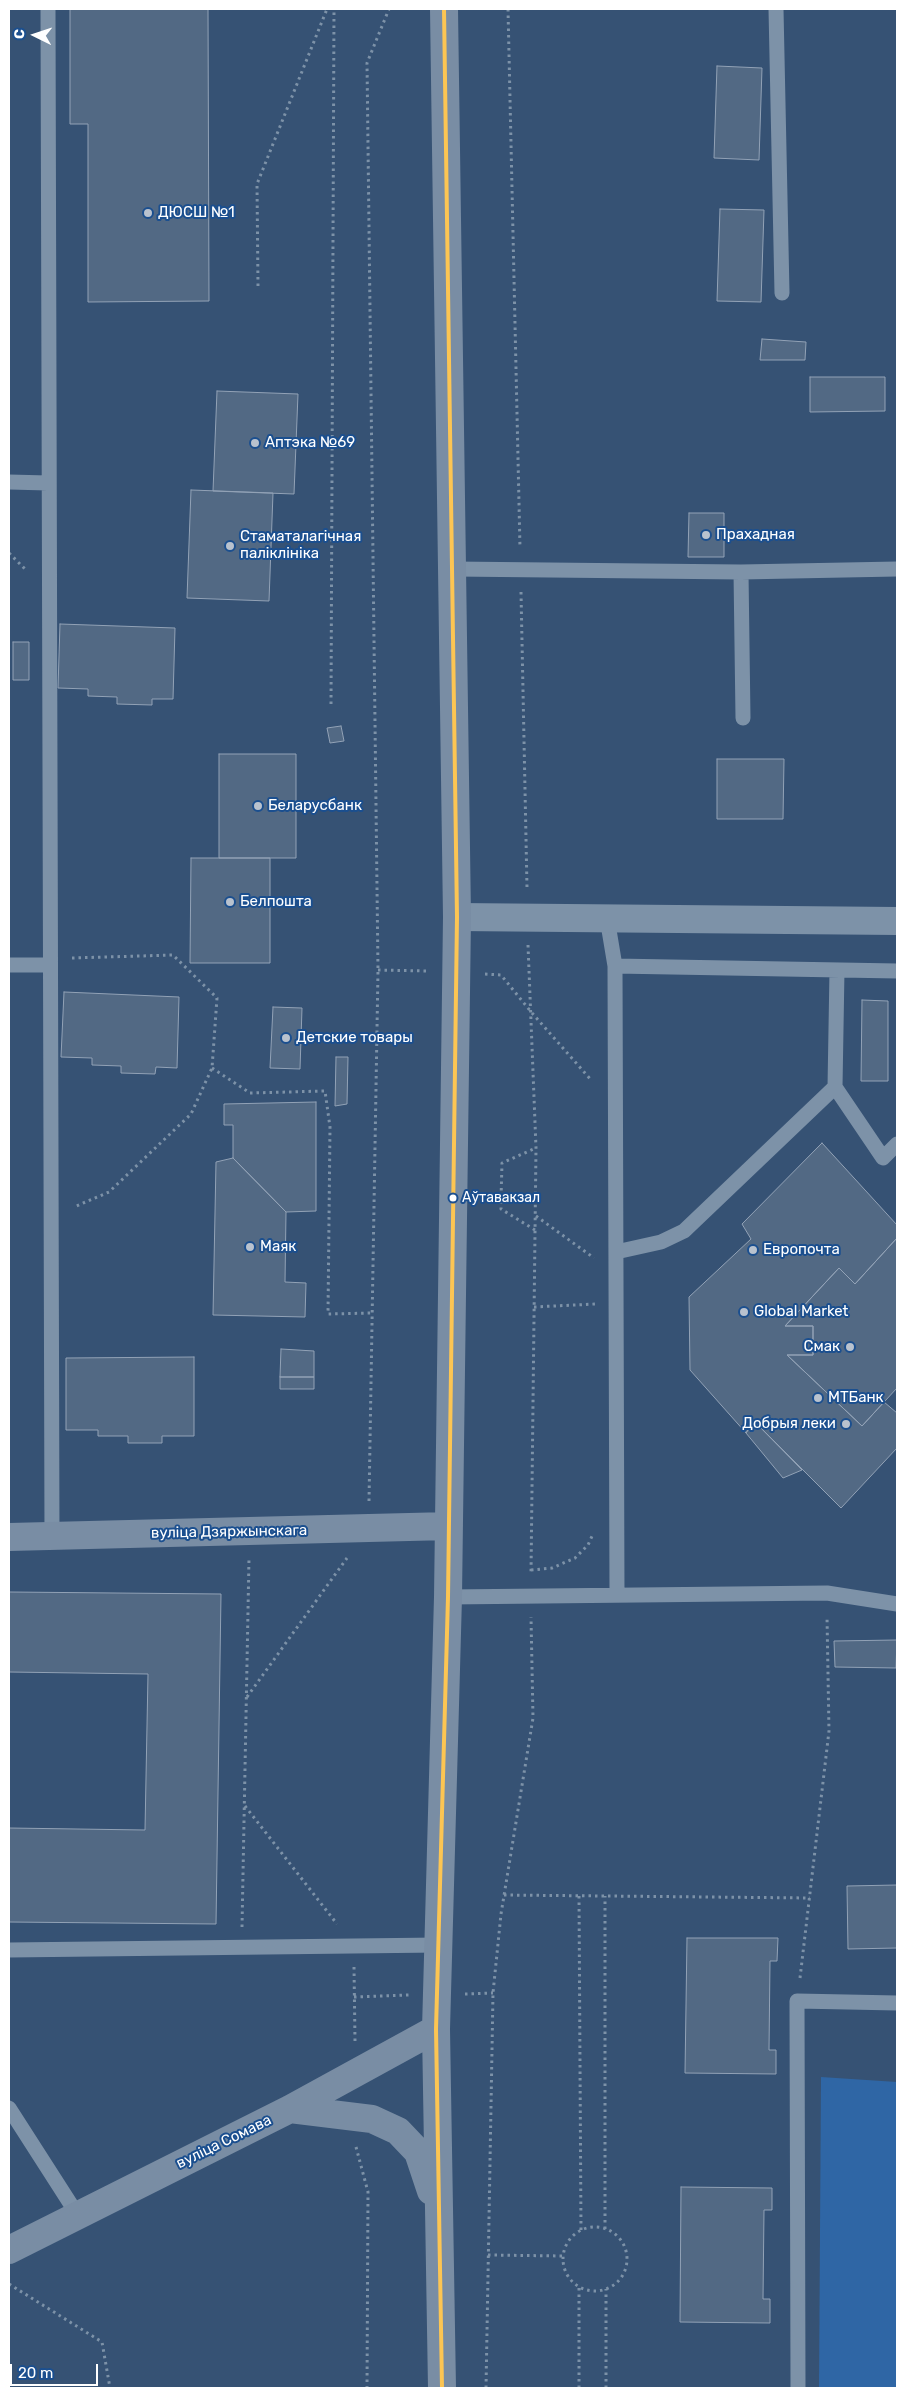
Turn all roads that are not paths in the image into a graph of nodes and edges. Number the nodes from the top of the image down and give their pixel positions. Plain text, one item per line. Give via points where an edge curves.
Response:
1 (48, 9) edge
2 (444, 9) edge
3 (776, 9) edge
4 (782, 293) dead end
5 (9, 482) edge
6 (48, 483) junction
7 (453, 569) junction
8 (897, 569) edge
9 (741, 572) junction
10 (743, 718) dead end
11 (457, 917) junction
12 (607, 918) junction
13 (897, 921) edge
14 (49, 962) junction
15 (9, 965) edge
16 (615, 966) junction
17 (836, 970) junction
18 (897, 971) edge
19 (835, 1087) junction
20 (897, 1144) edge
21 (616, 1252) junction
22 (448, 1526) junction
23 (52, 1536) junction
24 (9, 1537) edge
25 (617, 1595) junction
26 (448, 1597) junction
27 (897, 1604) edge
28 (439, 1945) junction
29 (9, 1950) edge
30 (897, 2003) edge
31 (436, 2030) junction
32 (9, 2108) edge
33 (290, 2109) junction
34 (77, 2214) junction
35 (440, 2235) junction
36 (9, 2250) edge
37 (442, 2388) edge
38 (798, 2388) edge

1 - 6 lane
2 - 7 main road
3 - 4 lane
5 - 6 lane
6 - 14 lane
7 - 9 lane
7 - 11 main road
8 - 9 lane
9 - 10 lane
11 - 12 street
11 - 22 main road
12 - 13 street
12 - 16 lane
14 - 15 lane
14 - 23 lane
16 - 17 lane
16 - 21 lane
17 - 18 lane
17 - 19 lane
19 - 20 lane via 883,1158
19 - 21 lane via 684,1230 661,1242
21 - 25 lane
22 - 23 main road, вуліца Дзяржынскага
22 - 26 main road
23 - 24 main road, вуліца Дзяржынскага
25 - 26 lane
25 - 27 lane via 827,1593
26 - 28 main road
28 - 29 lane
28 - 31 main road
30 - 38 lane via 797,2001
31 - 33 main road, вуліца Сомава
31 - 35 main road
32 - 34 lane
33 - 34 main road, вуліца Сомава
33 - 35 main road via 372,2119 398,2131 418,2152 431,2188
34 - 36 main road, вуліца Сомава
35 - 37 main road

